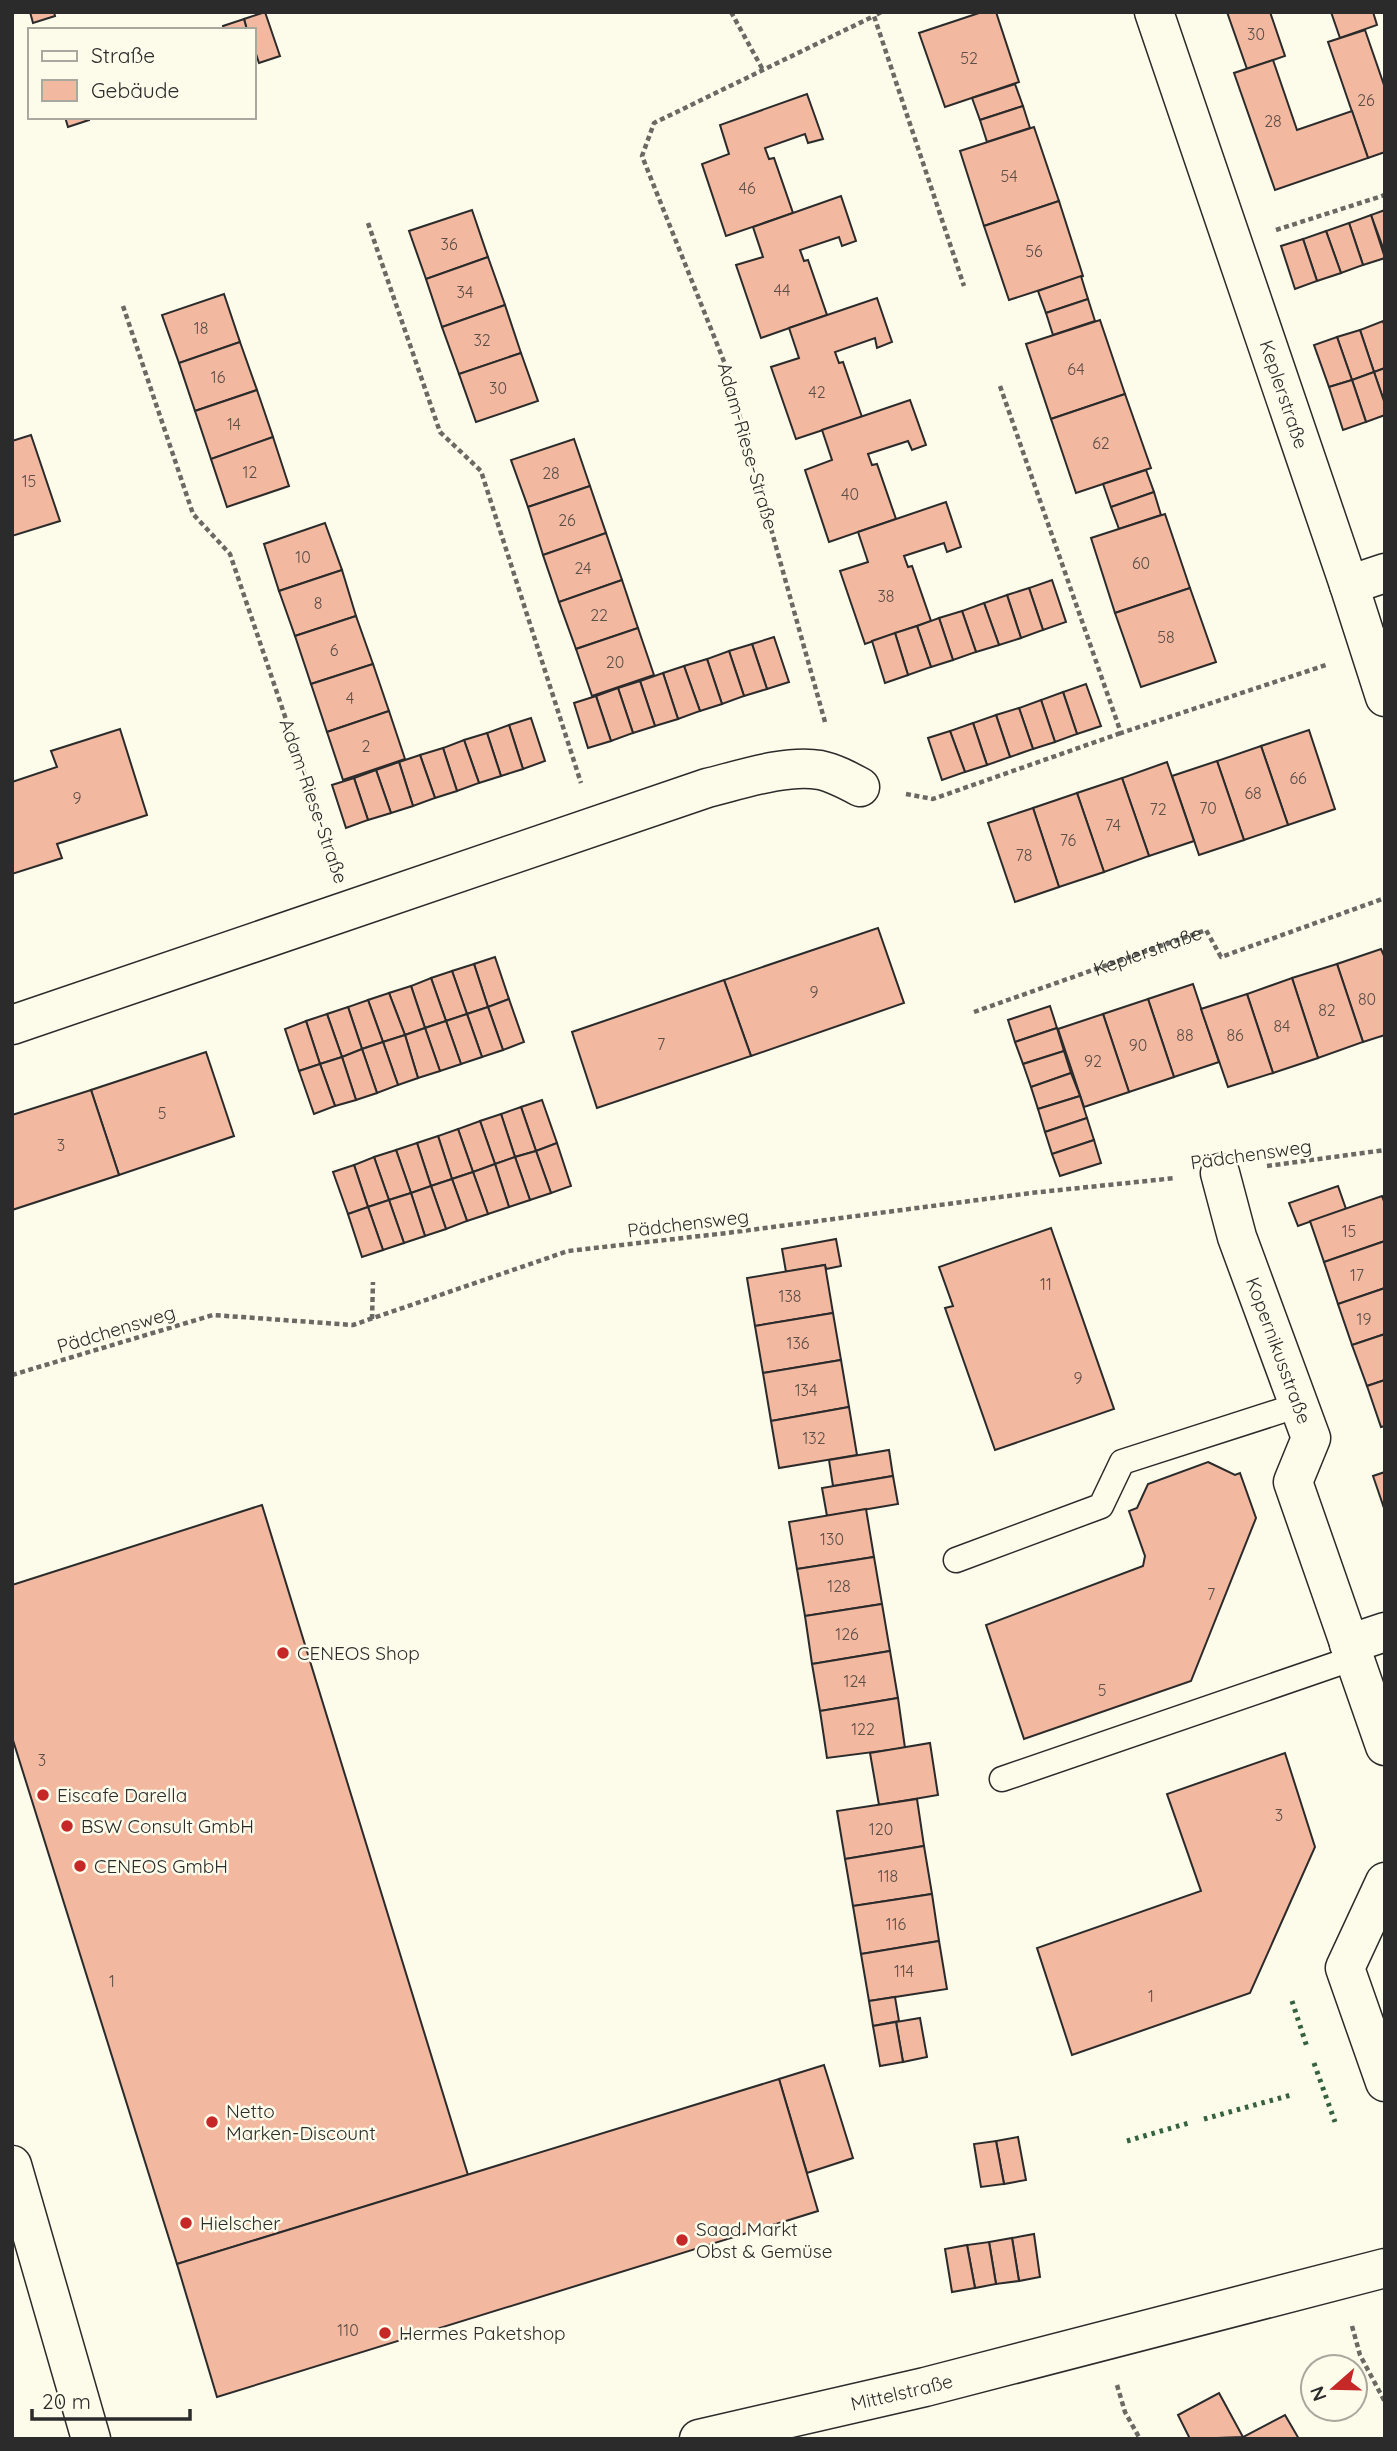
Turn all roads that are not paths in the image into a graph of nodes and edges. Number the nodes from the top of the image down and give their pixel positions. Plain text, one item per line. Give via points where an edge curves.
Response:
1 (1154, 12) edge
2 (1385, 573) edge
3 (1349, 584) junction
4 (1385, 697) edge
5 (850, 782) road end
6 (12, 1025) edge
7 (1220, 1173) road end
8 (1298, 1405) junction
9 (956, 1560) dead end
10 (1385, 1632) edge
11 (1352, 1651) junction
12 (1385, 1746) edge
13 (1002, 1779) dead end
14 (1385, 1882) edge
15 (1385, 2082) edge
16 (12, 2165) edge
17 (1385, 2268) edge
18 (91, 2439) edge
19 (699, 2439) edge

1 - 3 street, Keplerstraße
2 - 3 street
3 - 4 street, Keplerstraße
5 - 6 street, Adam-Riese-Straße via 808,769 707,788
7 - 8 street, Kopernikusstraße via 1237,1237
8 - 9 lane via 1122,1462 1101,1506
8 - 11 street, Kopernikusstraße via 1311,1438 1293,1482
10 - 11 street
11 - 12 street, Kopernikusstraße
11 - 13 lane
14 - 15 street via 1345,1968
16 - 18 street
17 - 19 street, Mittelstraße via 925,2387

